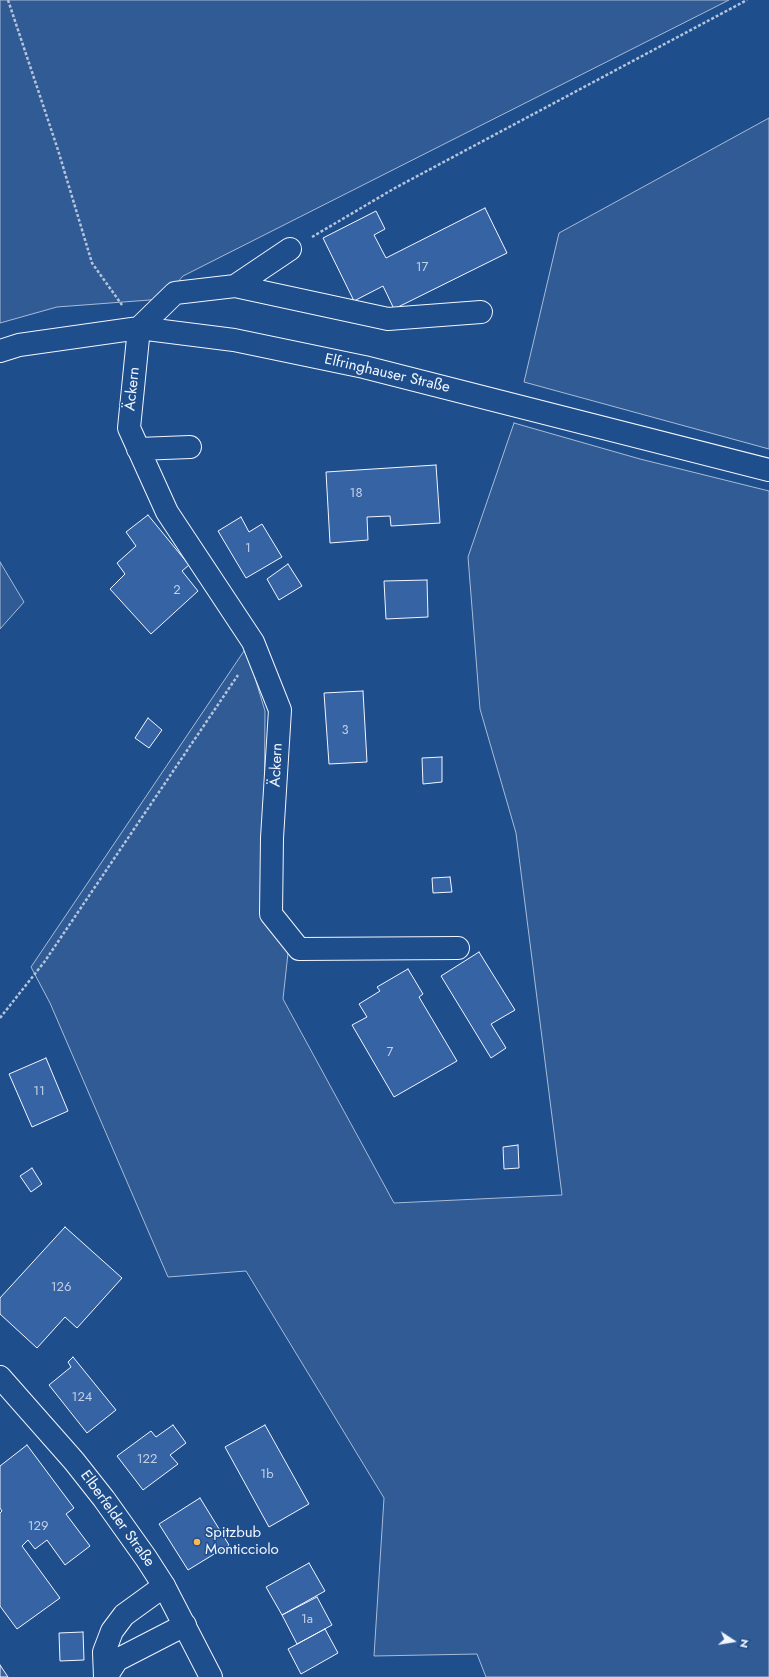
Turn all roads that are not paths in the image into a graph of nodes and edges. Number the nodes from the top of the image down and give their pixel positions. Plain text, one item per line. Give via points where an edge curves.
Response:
1 (290, 249) road end
2 (235, 286) junction
3 (481, 312) dead end
4 (139, 328) junction
5 (0, 351) edge
6 (190, 447) dead end
7 (138, 449) junction
8 (769, 470) edge
9 (458, 948) dead end
10 (0, 1377) edge
11 (164, 1586) junction
12 (185, 1625) junction
13 (105, 1677) edge
14 (212, 1677) edge

1 - 2 street
2 - 3 street via 388,320
2 - 4 street via 175,293
4 - 5 street, Elfringhauser Straße via 18,345
4 - 7 street, Äckern via 129,428
4 - 8 street, Elfringhauser Straße via 234,340 364,367
6 - 7 street
7 - 9 street, Äckern via 167,512 256,648 280,710 272,838 271,914 299,949
10 - 11 street, Elberfelder Straße via 104,1499
11 - 12 street, Elberfelder Straße
11 - 13 street via 124,1616 112,1631 104,1652
12 - 13 street via 117,1660
12 - 14 street, Elberfelder Straße

